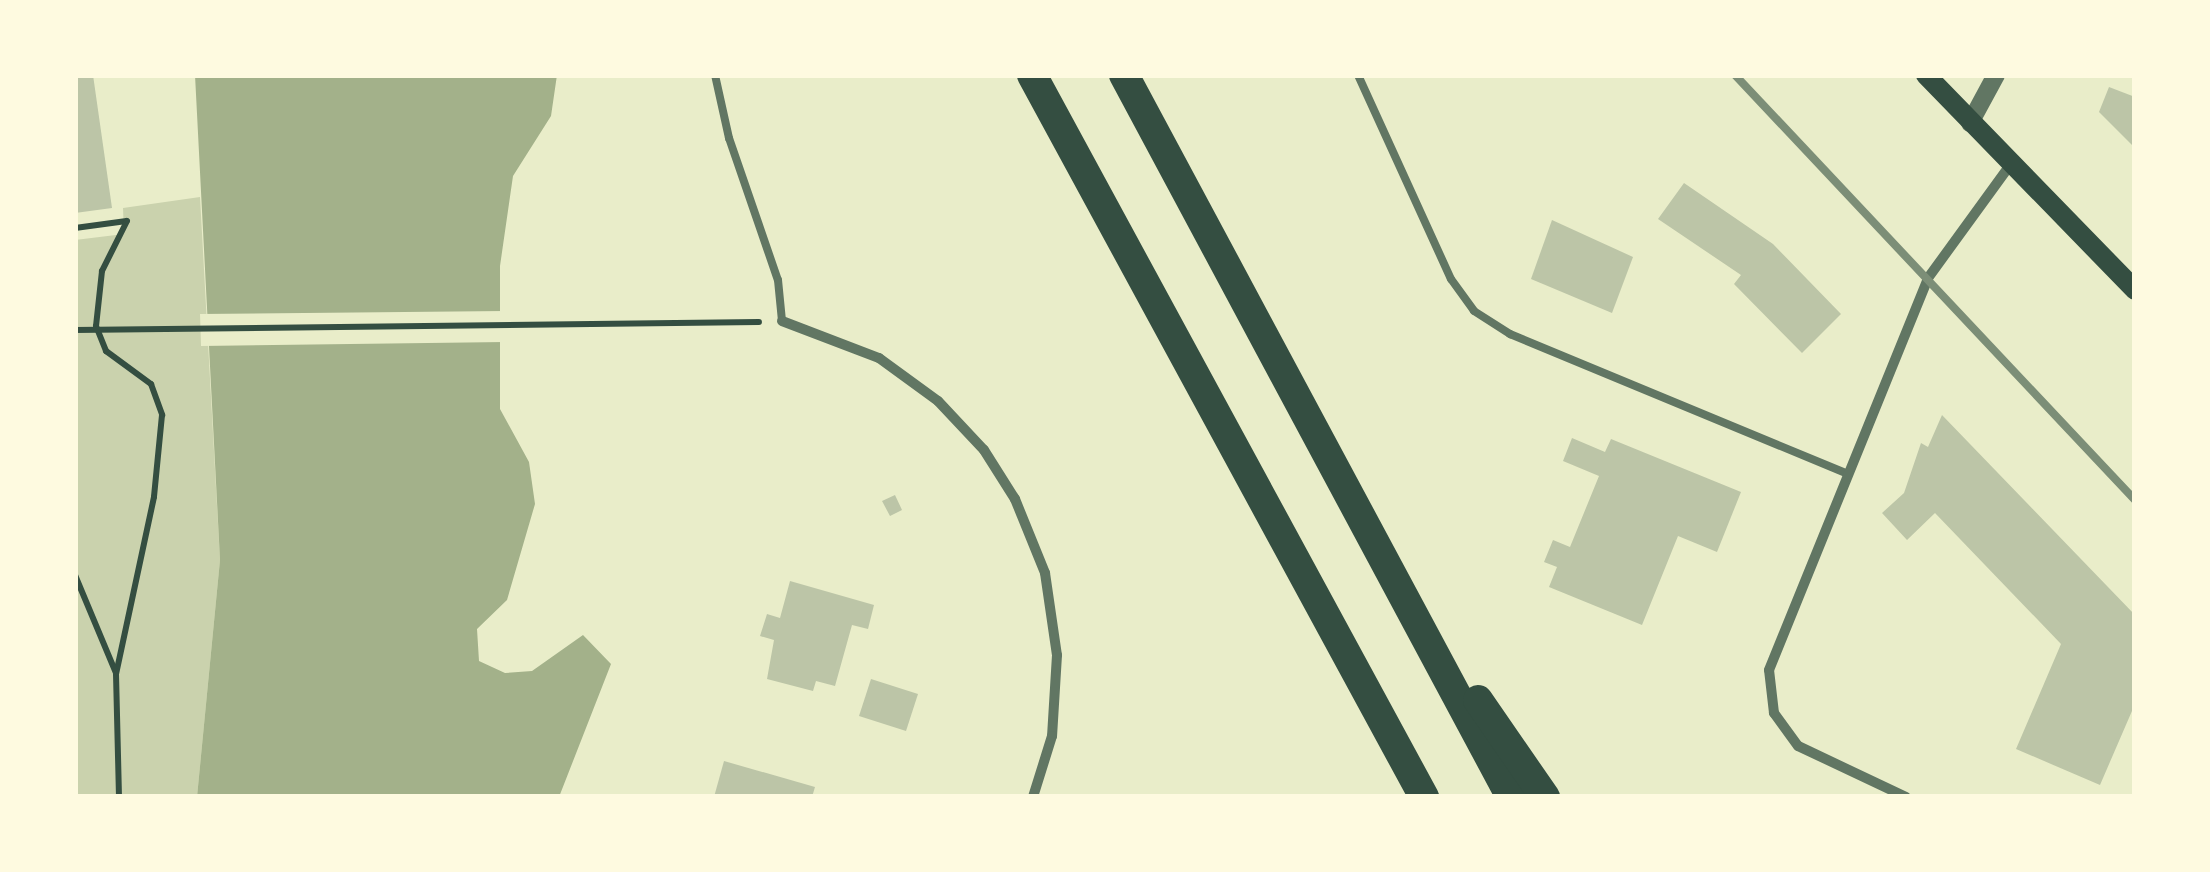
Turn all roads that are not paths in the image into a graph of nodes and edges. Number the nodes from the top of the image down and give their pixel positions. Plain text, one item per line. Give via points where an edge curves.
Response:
1 (715, 75) edge
2 (1032, 75) edge
3 (1124, 75) edge
4 (1358, 75) edge
5 (1926, 75) edge
6 (1996, 75) edge
7 (1970, 123) junction
8 (2010, 164) junction
9 (2135, 290) edge
10 (782, 321) joint
11 (1846, 473) junction
12 (1396, 583) junction
13 (1033, 797) edge
14 (1424, 797) edge
15 (1510, 797) edge
16 (1545, 797) edge
17 (1906, 797) edge

1 - 10 lane via 734,155 778,280
2 - 14 highway
3 - 12 highway
4 - 11 lane via 1450,279 1474,312 1510,334
5 - 7 main road
6 - 7 street
7 - 8 main road
8 - 9 main road
8 - 11 street via 1928,278
10 - 13 street via 850,343 926,392 984,450 1015,500 1045,573 1057,656 1052,736
11 - 17 street via 1773,658 1774,713 1812,756
12 - 15 highway
12 - 16 highway

